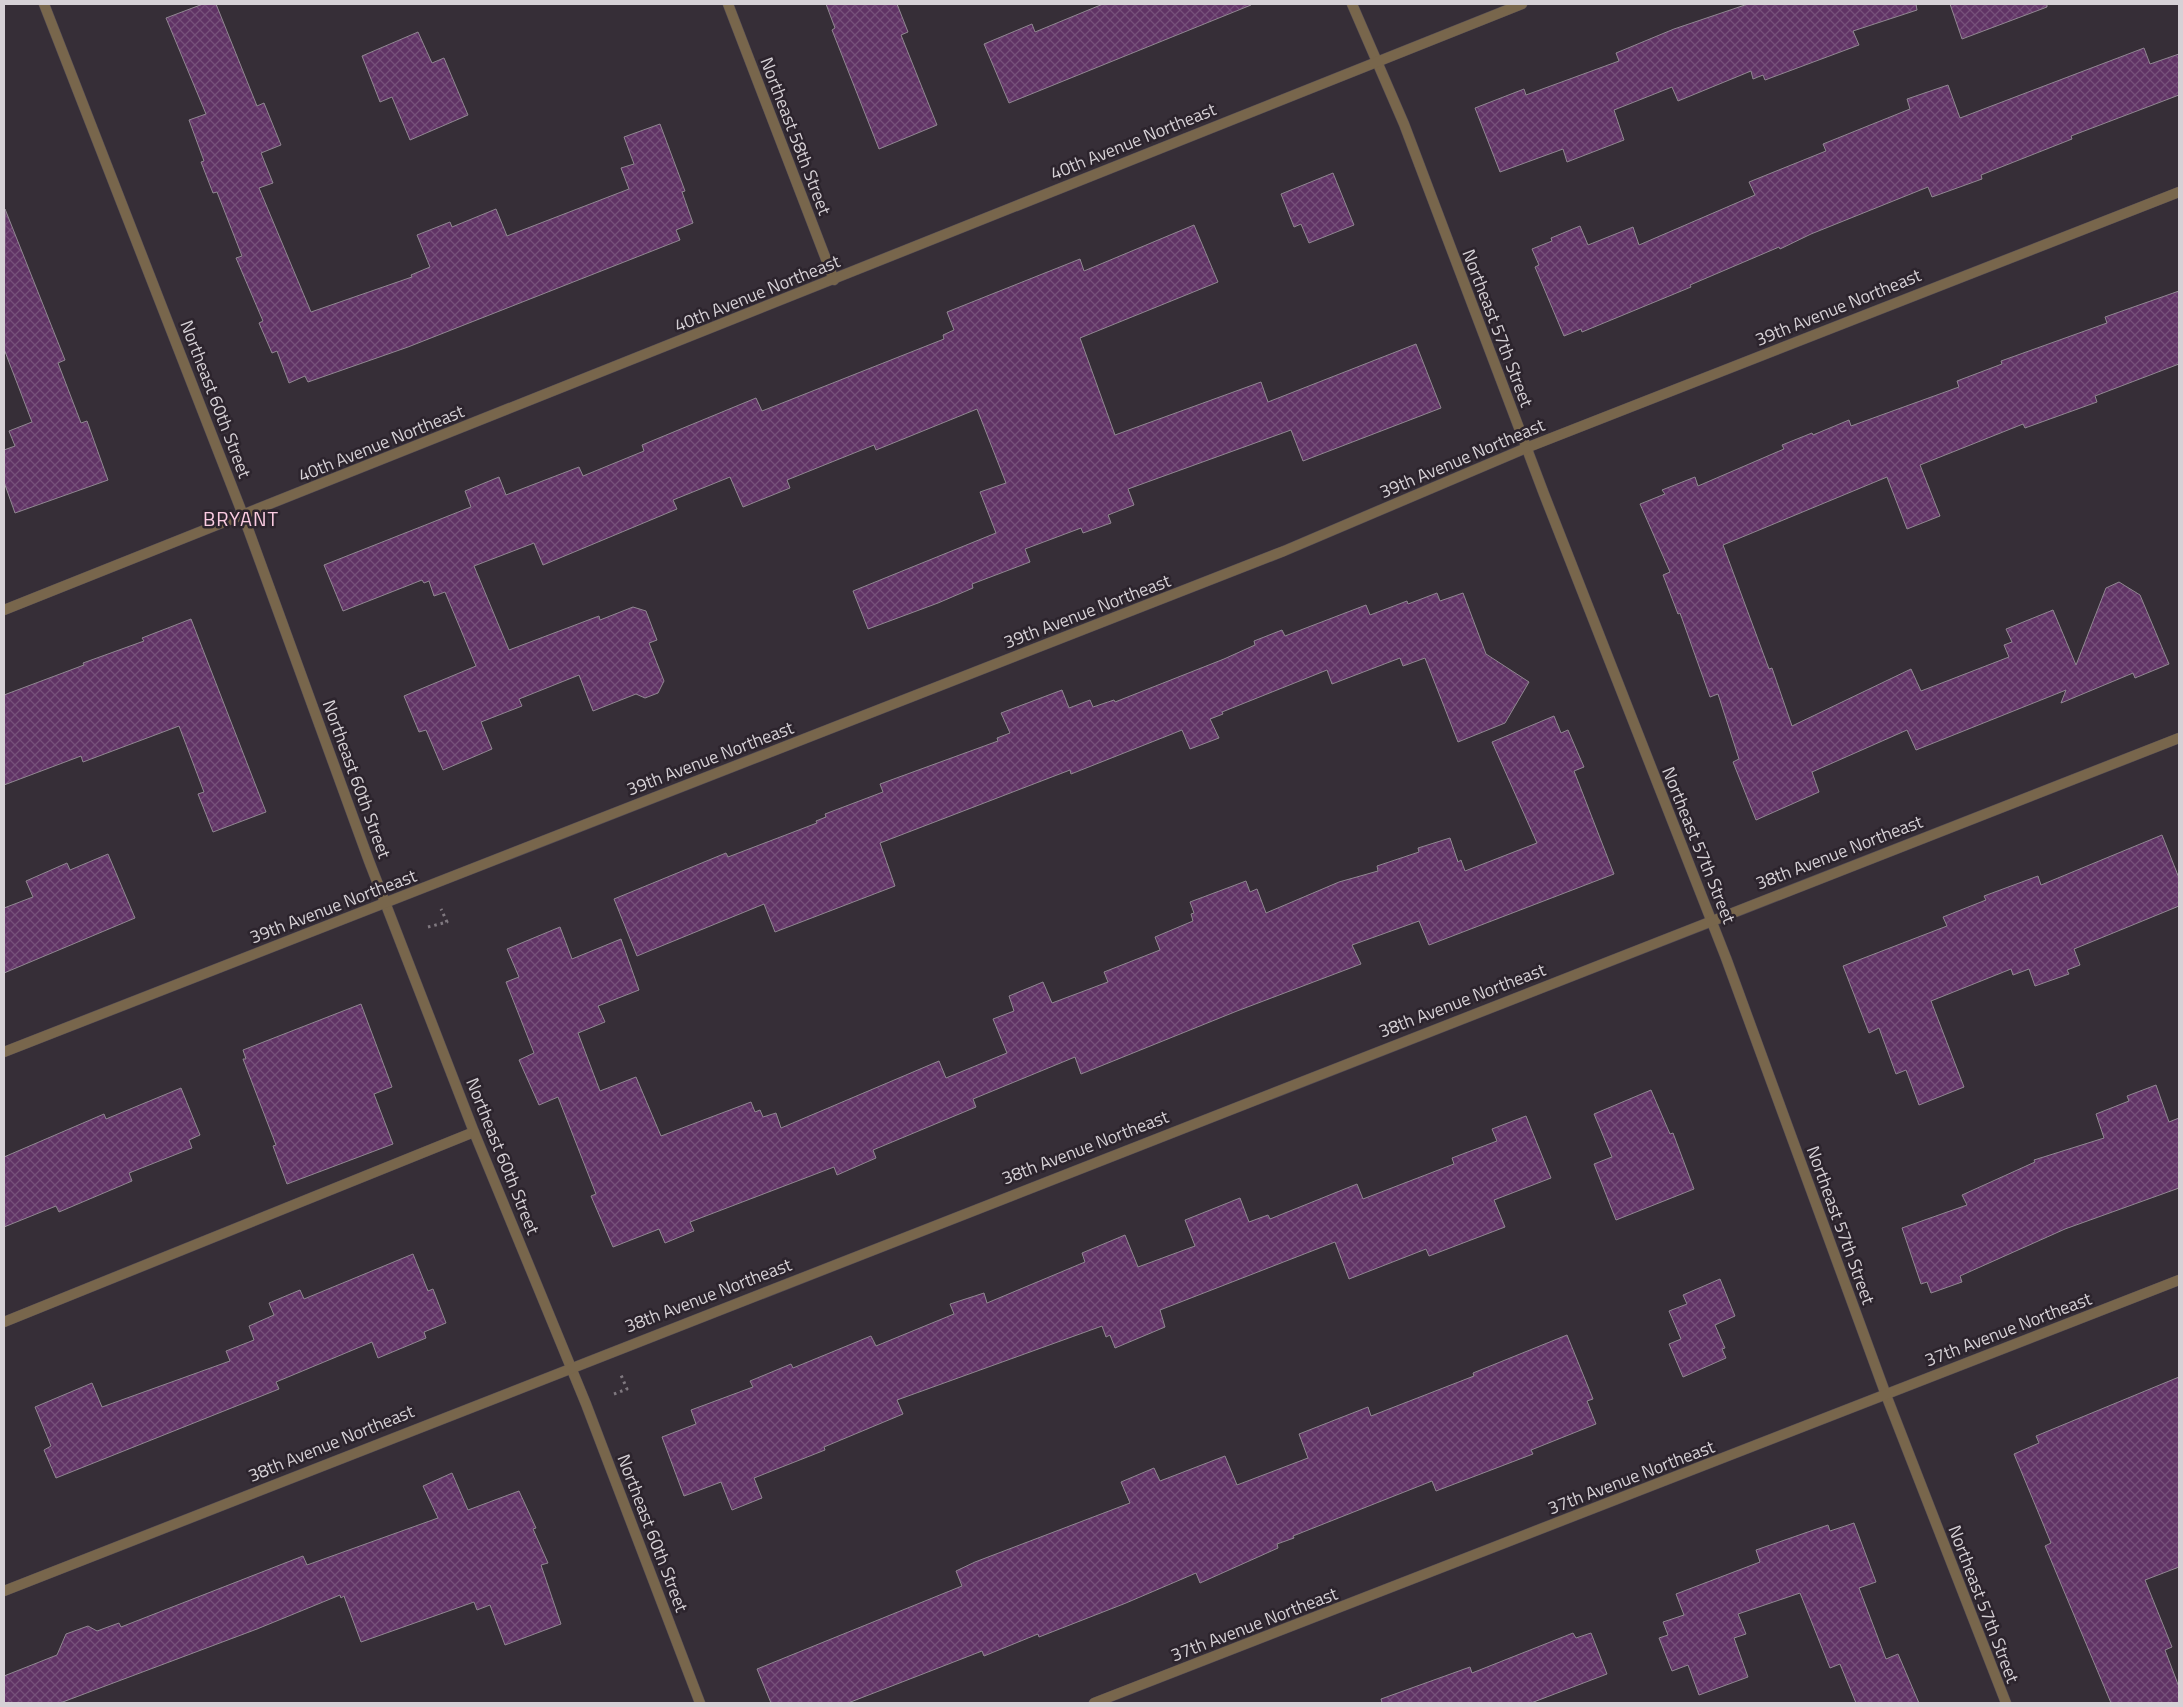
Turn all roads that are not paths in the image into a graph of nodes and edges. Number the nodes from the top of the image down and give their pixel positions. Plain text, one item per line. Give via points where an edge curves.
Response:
1 (44, 4) edge
2 (728, 4) edge
3 (1352, 4) edge
4 (1522, 4) edge
5 (1377, 60) junction
6 (2179, 192) edge
7 (834, 280) junction
8 (1526, 448) junction
9 (243, 515) junction
10 (4, 610) edge
11 (2179, 738) edge
12 (386, 903) junction
13 (1710, 919) junction
14 (4, 1052) edge
15 (474, 1132) junction
16 (2179, 1280) edge
17 (4, 1322) edge
18 (571, 1365) junction
19 (1886, 1395) junction
20 (4, 1591) edge
21 (700, 1703) edge
22 (1094, 1703) edge
23 (2006, 1703) edge

1 - 9 street, Northeast 60th Street
2 - 7 street, Northeast 58th Street
3 - 5 street, Northeast 57th Street
4 - 5 street, 40th Avenue Northeast
5 - 7 street, 40th Avenue Northeast
5 - 8 street, Northeast 57th Street
6 - 8 street, 39th Avenue Northeast
7 - 9 street, 40th Avenue Northeast
8 - 12 street, 39th Avenue Northeast via 1284,551
8 - 13 street, Northeast 57th Street
9 - 10 street, 40th Avenue Northeast
9 - 12 street, Northeast 60th Street
11 - 13 street, 38th Avenue Northeast
12 - 14 street, 39th Avenue Northeast
12 - 15 street, Northeast 60th Street
13 - 18 street, 38th Avenue Northeast
13 - 19 street, Northeast 57th Street
15 - 17 street
15 - 18 street, Northeast 60th Street
16 - 19 street, 37th Avenue Northeast
18 - 20 street, 38th Avenue Northeast
18 - 21 street, Northeast 60th Street
19 - 22 street, 37th Avenue Northeast
19 - 23 street, Northeast 57th Street

